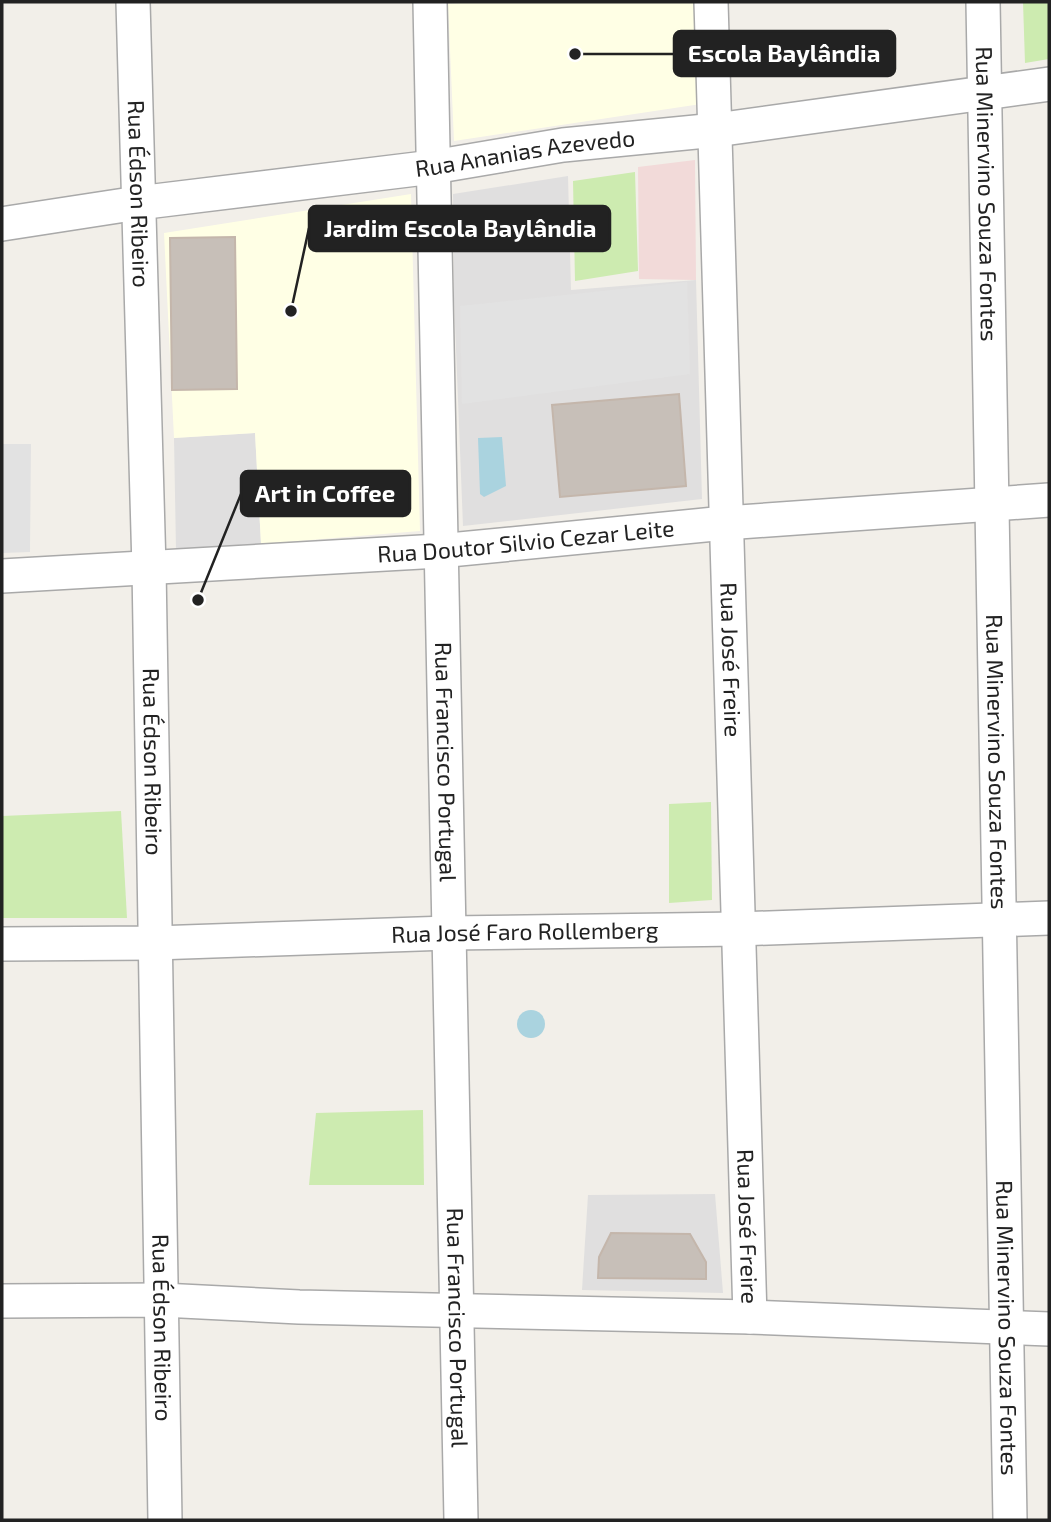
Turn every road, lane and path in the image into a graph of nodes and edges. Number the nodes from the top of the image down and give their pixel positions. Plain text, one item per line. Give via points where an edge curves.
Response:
1 (132, 2) edge
2 (430, 2) edge
3 (711, 2) edge
4 (983, 2) edge
5 (1049, 84) edge
6 (986, 92) junction
7 (716, 130) junction
8 (433, 167) junction
9 (138, 203) junction
10 (2, 224) edge
11 (1049, 500) edge
12 (992, 504) junction
13 (724, 523) junction
14 (439, 551) junction
15 (149, 568) junction
16 (2, 576) edge
17 (1001, 918) junction
18 (1049, 918) edge
19 (738, 929) junction
20 (448, 933) junction
21 (155, 943) junction
22 (2, 944) edge
23 (162, 1300) junction
24 (2, 1301) edge
25 (456, 1309) junction
26 (750, 1317) junction
27 (1049, 1329) edge
28 (1005, 1330) junction
29 (165, 1520) edge
30 (461, 1520) edge
31 (1010, 1520) edge

1 - 9 street, Rua Édson Ribeiro
2 - 8 street, Rua Francisco Portugal
3 - 7 street, Rua José Freire
4 - 6 street, Rua Minervino Souza Fontes
5 - 6 street, Rua Ananias Azevedo
6 - 7 street, Rua Ananias Azevedo
6 - 12 street, Rua Minervino Souza Fontes
7 - 8 street, Rua Ananias Azevedo via 563,145
7 - 13 street, Rua José Freire
8 - 9 street, Rua Ananias Azevedo
8 - 14 street, Rua Francisco Portugal
9 - 10 street, Rua Ananias Azevedo
9 - 15 street, Rua Édson Ribeiro
11 - 12 street, Rua Doutor Silvio Cezar Leite
12 - 13 street, Rua Doutor Silvio Cezar Leite
12 - 17 street, Rua Minervino Souza Fontes
13 - 14 street, Rua Doutor Silvio Cezar Leite
13 - 19 street, Rua José Freire
14 - 15 street, Rua Doutor Silvio Cezar Leite
14 - 20 street, Rua Francisco Portugal
15 - 16 street, Rua Doutor Silvio Cezar Leite
15 - 21 street, Rua Édson Ribeiro
17 - 18 street, Rua José Faro Rollemberg
17 - 19 street, Rua José Faro Rollemberg
17 - 28 street, Rua Minervino Souza Fontes
19 - 20 street, Rua José Faro Rollemberg
19 - 26 street, Rua José Freire
20 - 21 street, Rua José Faro Rollemberg
20 - 25 street, Rua Francisco Portugal
21 - 22 street, Rua José Faro Rollemberg
21 - 23 street, Rua Édson Ribeiro
23 - 24 street
23 - 25 street
23 - 29 street, Rua Édson Ribeiro
25 - 26 street
25 - 30 street, Rua Francisco Portugal
26 - 28 street
27 - 28 street
28 - 31 street, Rua Minervino Souza Fontes

